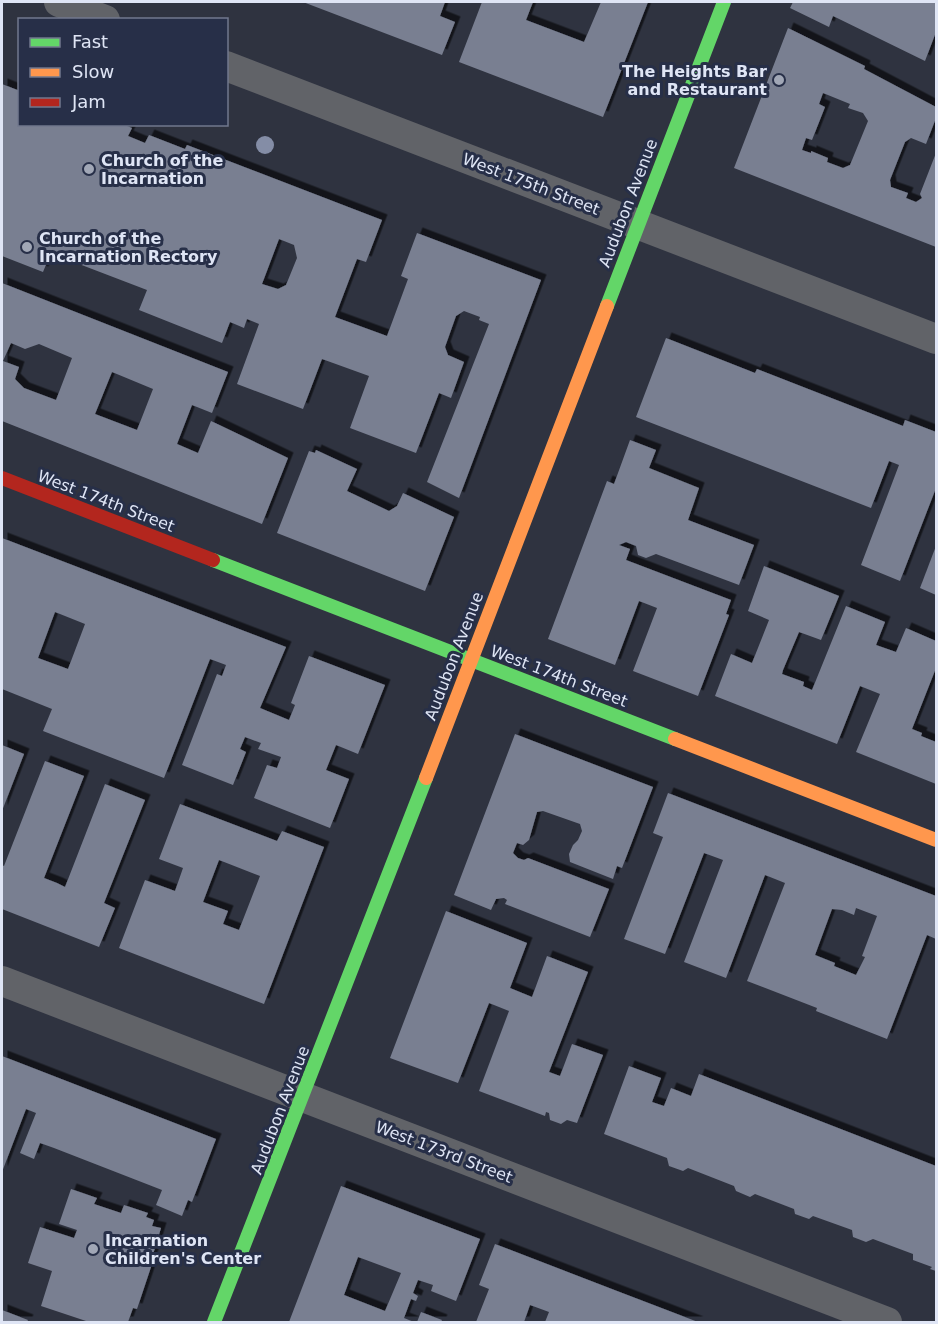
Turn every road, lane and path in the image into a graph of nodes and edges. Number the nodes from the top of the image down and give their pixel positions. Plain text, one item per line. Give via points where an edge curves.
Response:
1 (59, 2) edge
2 (724, 2) edge
3 (100, 18) edge
4 (228, 67) edge
5 (637, 225) junction
6 (936, 339) edge
7 (2, 478) edge
8 (470, 659) junction
9 (936, 840) edge
10 (2, 981) edge
11 (303, 1097) junction
12 (214, 1323) edge
13 (887, 1323) edge

1 - 3 street
2 - 5 street, Audubon Avenue
4 - 5 street, West 175th Street
5 - 6 street, West 175th Street
5 - 8 street, Audubon Avenue
7 - 8 street, West 174th Street
8 - 9 street, West 174th Street
8 - 11 street, Audubon Avenue
10 - 11 street, West 173rd Street
11 - 12 street, Audubon Avenue
11 - 13 street, West 173rd Street

